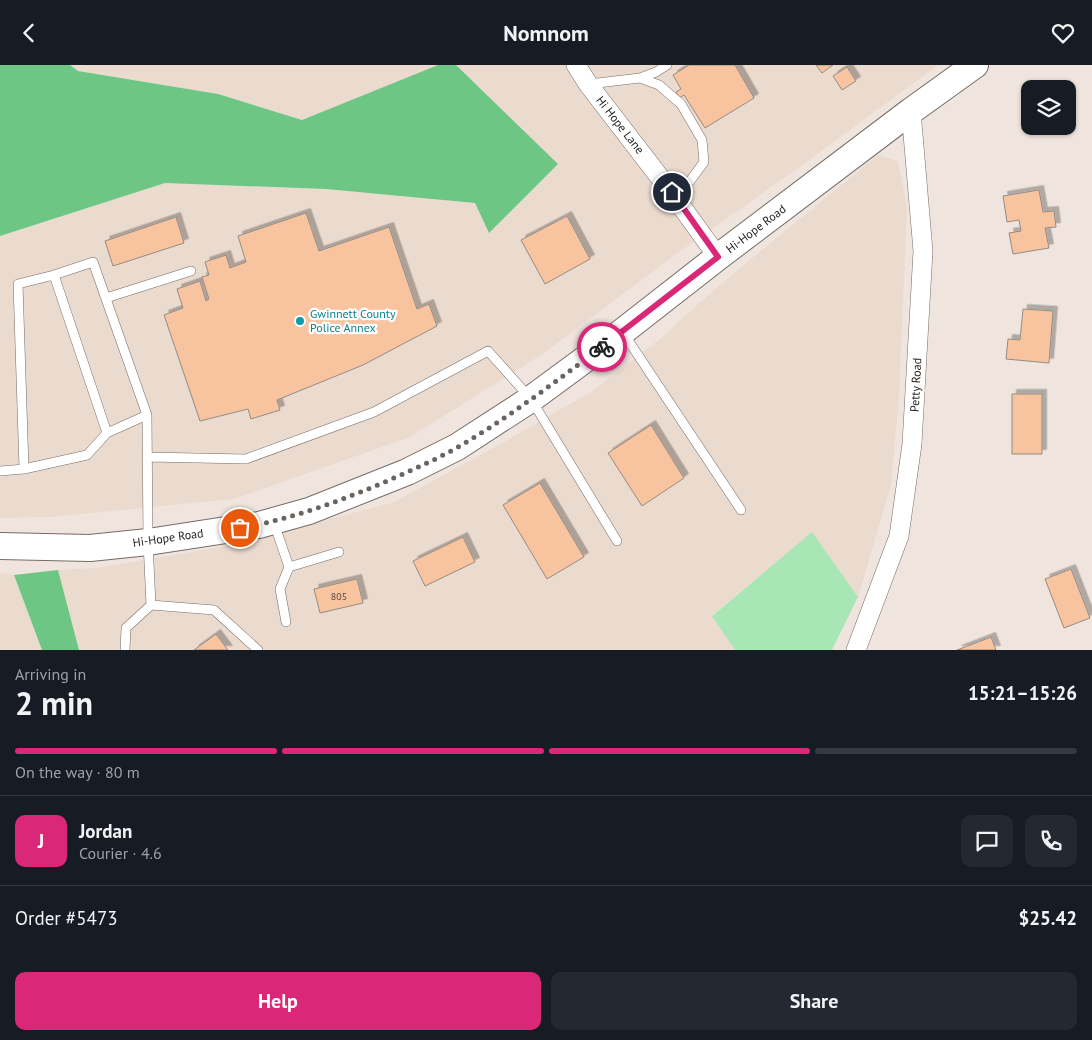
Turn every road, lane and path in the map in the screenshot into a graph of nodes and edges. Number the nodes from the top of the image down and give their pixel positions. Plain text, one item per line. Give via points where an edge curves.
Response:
1 (576, 65) edge
2 (666, 65) edge
3 (975, 65) edge
4 (640, 78) junction
5 (588, 84) junction
6 (911, 111) junction
7 (672, 192) junction
8 (718, 257) junction
9 (191, 271) dead end
10 (54, 275) junction
11 (106, 298) junction
12 (622, 332) junction
13 (531, 399) junction
14 (147, 415) junction
15 (107, 433) junction
16 (147, 457) junction
17 (24, 469) junction
18 (0, 471) edge
19 (741, 510) dead end
20 (274, 521) junction
21 (617, 541) dead end
22 (148, 542) junction
23 (0, 546) edge
24 (339, 552) dead end
25 (289, 567) junction
26 (151, 605) junction
27 (286, 622) dead end
28 (124, 650) edge
29 (258, 650) edge
30 (856, 650) edge

1 - 5 street, Hi Hope Lane
2 - 4 lane
3 - 6 street, Hi-Hope Road
4 - 5 lane
4 - 7 lane via 659,85 681,104 702,140 704,162 690,181
5 - 7 street, Hi Hope Lane
6 - 8 street, Hi-Hope Road
6 - 30 street, Petty Road via 923,251 912,445 899,536
7 - 8 street, Hi Hope Lane
8 - 12 street, Hi-Hope Road
9 - 11 lane
10 - 11 lane via 93,262
10 - 15 lane
10 - 17 lane via 18,285
11 - 14 lane
12 - 13 street, Hi-Hope Road
12 - 19 lane
13 - 16 lane via 488,351 374,412 246,459
13 - 20 street, Hi-Hope Road via 457,447 407,473
13 - 21 lane
14 - 15 lane
14 - 16 lane
15 - 17 lane via 87,455
16 - 22 lane
17 - 18 lane
20 - 22 street, Hi-Hope Road
20 - 25 lane
22 - 23 street, Hi-Hope Road via 90,547
22 - 26 lane
24 - 25 lane
25 - 27 lane via 280,589
26 - 28 lane via 126,628
26 - 29 lane via 214,610

